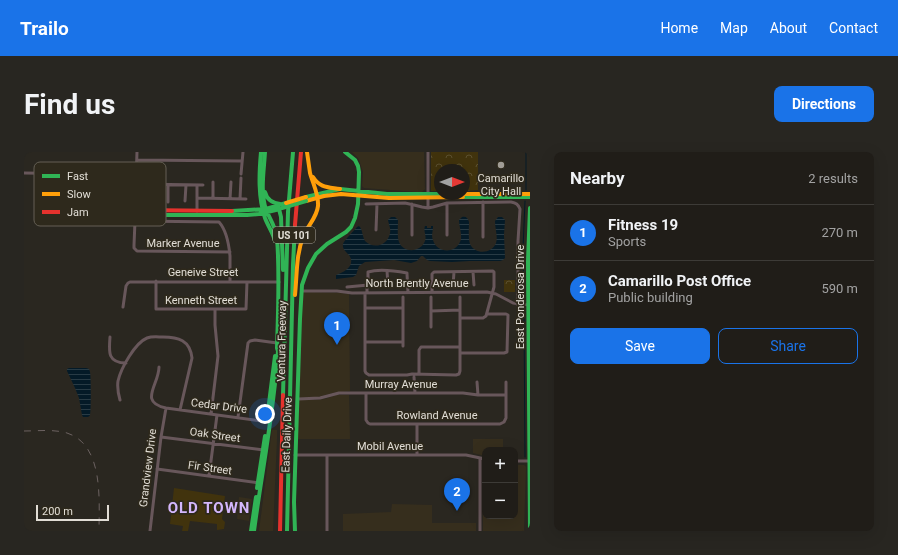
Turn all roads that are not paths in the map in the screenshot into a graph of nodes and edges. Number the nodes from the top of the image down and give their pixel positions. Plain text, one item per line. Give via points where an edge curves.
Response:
1 (137, 152) edge
2 (243, 152) edge
3 (261, 152) edge
4 (265, 152) edge
5 (292, 152) edge
6 (301, 152) edge
7 (307, 152) edge
8 (345, 152) edge
9 (428, 152) edge
10 (137, 160) joint
11 (242, 161) junction
12 (24, 173) edge
13 (34, 173) edge
14 (311, 173) junction
15 (241, 174) dead end
16 (241, 178) dead end
17 (213, 182) dead end
18 (231, 182) dead end
19 (263, 183) junction
20 (168, 185) joint
21 (186, 185) junction
22 (197, 185) junction
23 (203, 185) dead end
24 (340, 189) junction
25 (358, 193) junction
26 (470, 194) edge
27 (530, 194) edge
28 (434, 195) edge
29 (318, 196) junction
30 (428, 196) junction
31 (197, 198) junction
32 (213, 198) junction
33 (530, 198) edge
34 (230, 199) junction
35 (240, 199) junction
36 (246, 199) dead end
37 (185, 201) dead end
38 (168, 202) dead end
39 (483, 202) junction
40 (447, 203) junction
41 (366, 204) dead end
42 (377, 204) junction
43 (412, 204) junction
44 (281, 207) junction
45 (428, 208) junction
46 (530, 208) edge
47 (166, 211) edge
48 (265, 211) junction
49 (197, 213) junction
50 (166, 221) edge
51 (135, 226) edge
52 (376, 230) dead end
53 (412, 235) dead end
54 (448, 235) dead end
55 (483, 237) dead end
56 (230, 252) junction
57 (387, 271) junction
58 (454, 272) junction
59 (473, 272) junction
60 (156, 281) junction
61 (230, 282) junction
62 (246, 282) junction
63 (279, 282) junction
64 (368, 285) junction
65 (474, 285) dead end
66 (388, 286) dead end
67 (453, 286) dead end
68 (347, 288) dead end
69 (302, 291) junction
70 (408, 292) junction
71 (432, 292) junction
72 (366, 293) junction
73 (492, 293) junction
74 (286, 296) junction
75 (403, 297) dead end
76 (431, 297) dead end
77 (460, 297) dead end
78 (517, 304) junction
79 (529, 305) edge
80 (124, 307) dead end
81 (365, 308) junction
82 (403, 308) junction
83 (215, 309) junction
84 (460, 310) junction
85 (431, 311) junction
86 (487, 314) junction
87 (460, 318) junction
88 (292, 319) junction
89 (431, 327) dead end
90 (110, 337) dead end
91 (365, 342) junction
92 (277, 343) junction
93 (460, 347) junction
94 (460, 353) junction
95 (126, 363) junction
96 (159, 367) dead end
97 (419, 374) junction
98 (414, 376) junction
99 (477, 382) dead end
100 (506, 382) dead end
101 (366, 393) junction
102 (415, 393) junction
103 (478, 395) junction
104 (506, 395) junction
105 (298, 399) junction
106 (120, 400) dead end
107 (166, 408) junction
108 (180, 410) junction
109 (211, 414) junction
110 (217, 415) junction
111 (238, 417) junction
112 (268, 421) junction
113 (417, 424) junction
114 (161, 437) junction
115 (213, 444) junction
116 (265, 450) junction
117 (417, 454) junction
118 (295, 455) junction
119 (327, 455) junction
120 (480, 458) joint
121 (518, 461) edge
122 (530, 461) edge
123 (157, 469) junction
124 (209, 476) junction
125 (259, 484) junction
126 (150, 531) edge
127 (253, 531) edge
128 (280, 531) edge
129 (286, 531) edge
130 (295, 531) edge
131 (327, 531) edge
132 (480, 531) edge
133 (530, 531) edge

1 - 10 street
2 - 11 street
3 - 48 main road via 259,186
4 - 19 main road
5 - 74 main road, Ventura Freeway / US 101
6 - 88 main road, Ventura Freeway / US 101 via 294,234
7 - 14 main road
8 - 25 main road, East Daily Drive via 354,158 358,166
9 - 30 street
10 - 11 street
11 - 15 street
12 - 13 street
14 - 24 main road via 320,185
14 - 29 main road
16 - 35 street
17 - 32 street
18 - 34 street
19 - 44 main road via 269,200
19 - 48 main road
20 - 21 street
20 - 38 street
21 - 22 street
21 - 37 street
22 - 23 street
22 - 31 street
24 - 25 main road
24 - 29 main road
25 - 29 main road
25 - 30 main road via 389,198
25 - 69 main road, East Daily Drive via 352,224 346,232 316,254 306,272
26 - 27 main road
28 - 30 main road
29 - 44 main road, bridge
29 - 88 main road via 316,214 305,231 301,244
30 - 33 main road
30 - 45 street
31 - 32 street
31 - 49 street
32 - 34 street
34 - 35 street
35 - 36 street
39 - 40 street
39 - 55 street
39 - 78 street via 511,202 518,204 520,209
40 - 45 street
40 - 54 street
41 - 42 street
42 - 43 street
42 - 52 street
43 - 45 street
43 - 53 street
44 - 48 main road
44 - 74 main road
46 - 79 main road, East Ponderosa Drive
47 - 49 main road
48 - 49 main road
48 - 63 main road via 266,221 276,243
50 - 56 street, Marker Avenue via 219,222
51 - 56 street, Marker Avenue via 134,248 137,251
56 - 61 street
57 - 64 street via 368,272
57 - 66 street
57 - 70 street via 407,273
58 - 59 street
58 - 67 street
58 - 71 street via 432,272
59 - 65 street
59 - 73 street via 494,272
60 - 61 street, Geneive Street
60 - 80 street, Geneive Street via 128,283
60 - 83 street, Kenneth Street via 156,309
61 - 62 street, Geneive Street
62 - 63 street, Geneive Street
62 - 83 street, Kenneth Street via 246,309
63 - 92 main road
64 - 68 street
64 - 72 street
69 - 72 street, North Brently Avenue
69 - 105 main road, East Daily Drive
70 - 71 street, North Brently Avenue
70 - 72 street, North Brently Avenue
71 - 73 street, North Brently Avenue
72 - 81 street
73 - 78 street, North Brently Avenue
73 - 86 street
74 - 128 main road, Ventura Freeway / US 101
75 - 82 street
76 - 85 street
77 - 84 street
78 - 79 street, North Brently Avenue
79 - 122 main road, East Ponderosa Drive
81 - 82 street
81 - 91 street
82 - 91 street via 403,344
83 - 109 street via 218,356
84 - 85 street
84 - 87 street
85 - 89 street
86 - 87 street via 483,318
86 - 94 street via 508,315 506,352
87 - 93 street
88 - 129 main road, Ventura Freeway / US 101
90 - 95 street via 110,352 113,359
91 - 98 street via 366,374
92 - 111 street via 255,340 248,343
92 - 112 main road
93 - 94 street
93 - 97 street via 421,347
94 - 97 street via 459,374
95 - 106 street via 118,382
95 - 108 street via 137,346 150,337 173,337 185,342 192,360
96 - 107 street via 151,399 157,406
97 - 98 street
98 - 102 street
99 - 103 street
100 - 104 street
101 - 102 street, Murray Avenue
101 - 105 street, Murray Avenue via 338,393 320,398
101 - 113 street, Rowland Avenue via 366,418 371,424
102 - 103 street, Murray Avenue
103 - 104 street, Murray Avenue
104 - 113 street, Rowland Avenue via 506,418 500,424
105 - 118 main road, East Daily Drive
107 - 108 street, Cedar Drive
107 - 114 street, Grandview Drive
108 - 109 street, Cedar Drive
109 - 110 street, Cedar Drive
110 - 111 street, Cedar Drive
110 - 115 street
111 - 112 street, Cedar Drive
112 - 116 main road
113 - 117 street
114 - 115 street, Oak Street
114 - 123 street, Grandview Drive
115 - 116 street, Oak Street
115 - 124 street
116 - 125 main road
117 - 119 street, Mobil Avenue
117 - 120 street, Mobil Avenue via 466,455
118 - 119 street, Mobil Avenue
118 - 130 main road, East Daily Drive
119 - 131 street
120 - 132 street
121 - 122 street
122 - 133 main road, East Ponderosa Drive
123 - 124 street, Fir Street
123 - 126 street, Grandview Drive
124 - 125 street, Fir Street
125 - 127 main road

